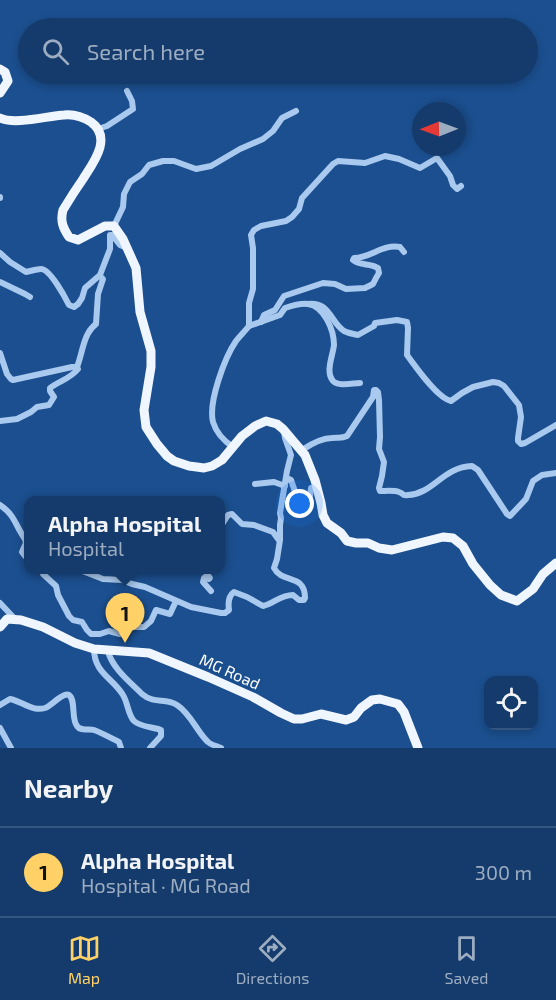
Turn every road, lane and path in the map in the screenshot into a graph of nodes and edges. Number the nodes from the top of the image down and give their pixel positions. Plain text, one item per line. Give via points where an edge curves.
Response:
1 (0, 69) edge
2 (127, 91) dead end
3 (0, 93) edge
4 (296, 111) dead end
5 (0, 118) edge
6 (98, 129) junction
7 (461, 186) dead end
8 (114, 226) junction
9 (127, 248) junction
10 (404, 252) dead end
11 (0, 253) edge
12 (100, 276) junction
13 (0, 282) edge
14 (30, 297) dead end
15 (307, 304) junction
16 (261, 322) junction
17 (249, 326) junction
18 (0, 353) edge
19 (76, 367) junction
20 (360, 383) dead end
21 (0, 421) edge
22 (556, 425) edge
23 (284, 430) junction
24 (233, 447) junction
25 (302, 450) junction
26 (556, 473) edge
27 (285, 483) junction
28 (255, 484) dead end
29 (316, 487) junction
30 (0, 505) edge
31 (225, 520) edge
32 (24, 532) edge
33 (279, 543) junction
34 (556, 563) edge
35 (43, 574) edge
36 (90, 574) edge
37 (207, 574) edge
38 (211, 591) dead end
39 (176, 601) junction
40 (1, 605) edge
41 (15, 619) junction
42 (0, 627) edge
43 (94, 649) junction
44 (108, 651) junction
45 (0, 705) edge
46 (0, 728) edge
47 (11, 748) edge
48 (121, 748) edge
49 (150, 748) edge
50 (221, 748) edge
51 (418, 748) edge

1 - 3 main road via 8,77
2 - 6 street via 133,109
4 - 8 street via 282,118 263,139 211,166 196,169 163,160 149,165 126,188
5 - 6 main road via 10,121 67,115 82,118
6 - 8 main road via 100,151 63,210 62,223 69,237 78,240 105,226
7 - 17 street via 457,189 453,185 437,158 420,168 385,156 360,164 335,162 302,198 292,218 261,226 251,235 253,289
8 - 9 main road
9 - 12 street via 110,235 110,249
9 - 24 main road via 136,268 140,312 151,351 144,410 146,428 167,456 182,464 212,466
10 - 16 street via 400,247 388,247 354,259 378,268 373,284 346,289 332,283 311,286 284,296
11 - 12 street via 26,272 45,270 72,307 78,305 85,288
12 - 19 street via 103,279 96,324 86,336
13 - 14 street
15 - 16 street via 285,308 280,315
15 - 20 street via 326,318 332,334 332,380 338,384
15 - 22 street via 321,306 342,329 358,335 375,323 407,322 407,355 445,400 451,402 486,383 504,386 519,405 521,444
16 - 17 street
17 - 24 street via 236,341 221,371 213,403 215,427
18 - 19 street via 13,380
19 - 21 street via 72,375 50,388 54,396 49,405 17,419
23 - 24 main road via 271,422 262,423
23 - 25 main road
23 - 27 street via 291,455
25 - 26 street via 321,440 347,436 376,390 379,448 384,462 380,491 411,495 430,488 453,470 472,466 510,516 526,499 533,481
25 - 29 main road
27 - 28 street
27 - 29 street via 291,480 304,507 309,506 311,488
27 - 33 street
29 - 34 main road via 327,523 347,541 392,550 453,538 501,596 518,601
30 - 32 street via 11,513
31 - 33 street via 232,514 242,524 273,532
33 - 39 street via 275,571 300,584 305,590 304,600 285,596 263,606 234,592 228,601 229,609 221,614
35 - 39 street via 56,586 67,613 82,622 91,634 119,634 124,627 144,627 156,610 170,614
36 - 39 street via 145,587
37 - 38 street via 210,578 203,582
40 - 41 street
41 - 42 main road via 7,619
41 - 43 main road, MG Road
43 - 44 main road, MG Road
43 - 49 street via 100,669 122,693 133,720 161,730 161,736
44 - 50 street via 115,665 142,694 155,701 176,704 207,741
44 - 51 main road, MG Road via 149,653 253,697 294,719 321,714 346,720 372,700 398,704
45 - 48 street via 12,699 42,709 68,695 77,726 113,739
46 - 47 street

